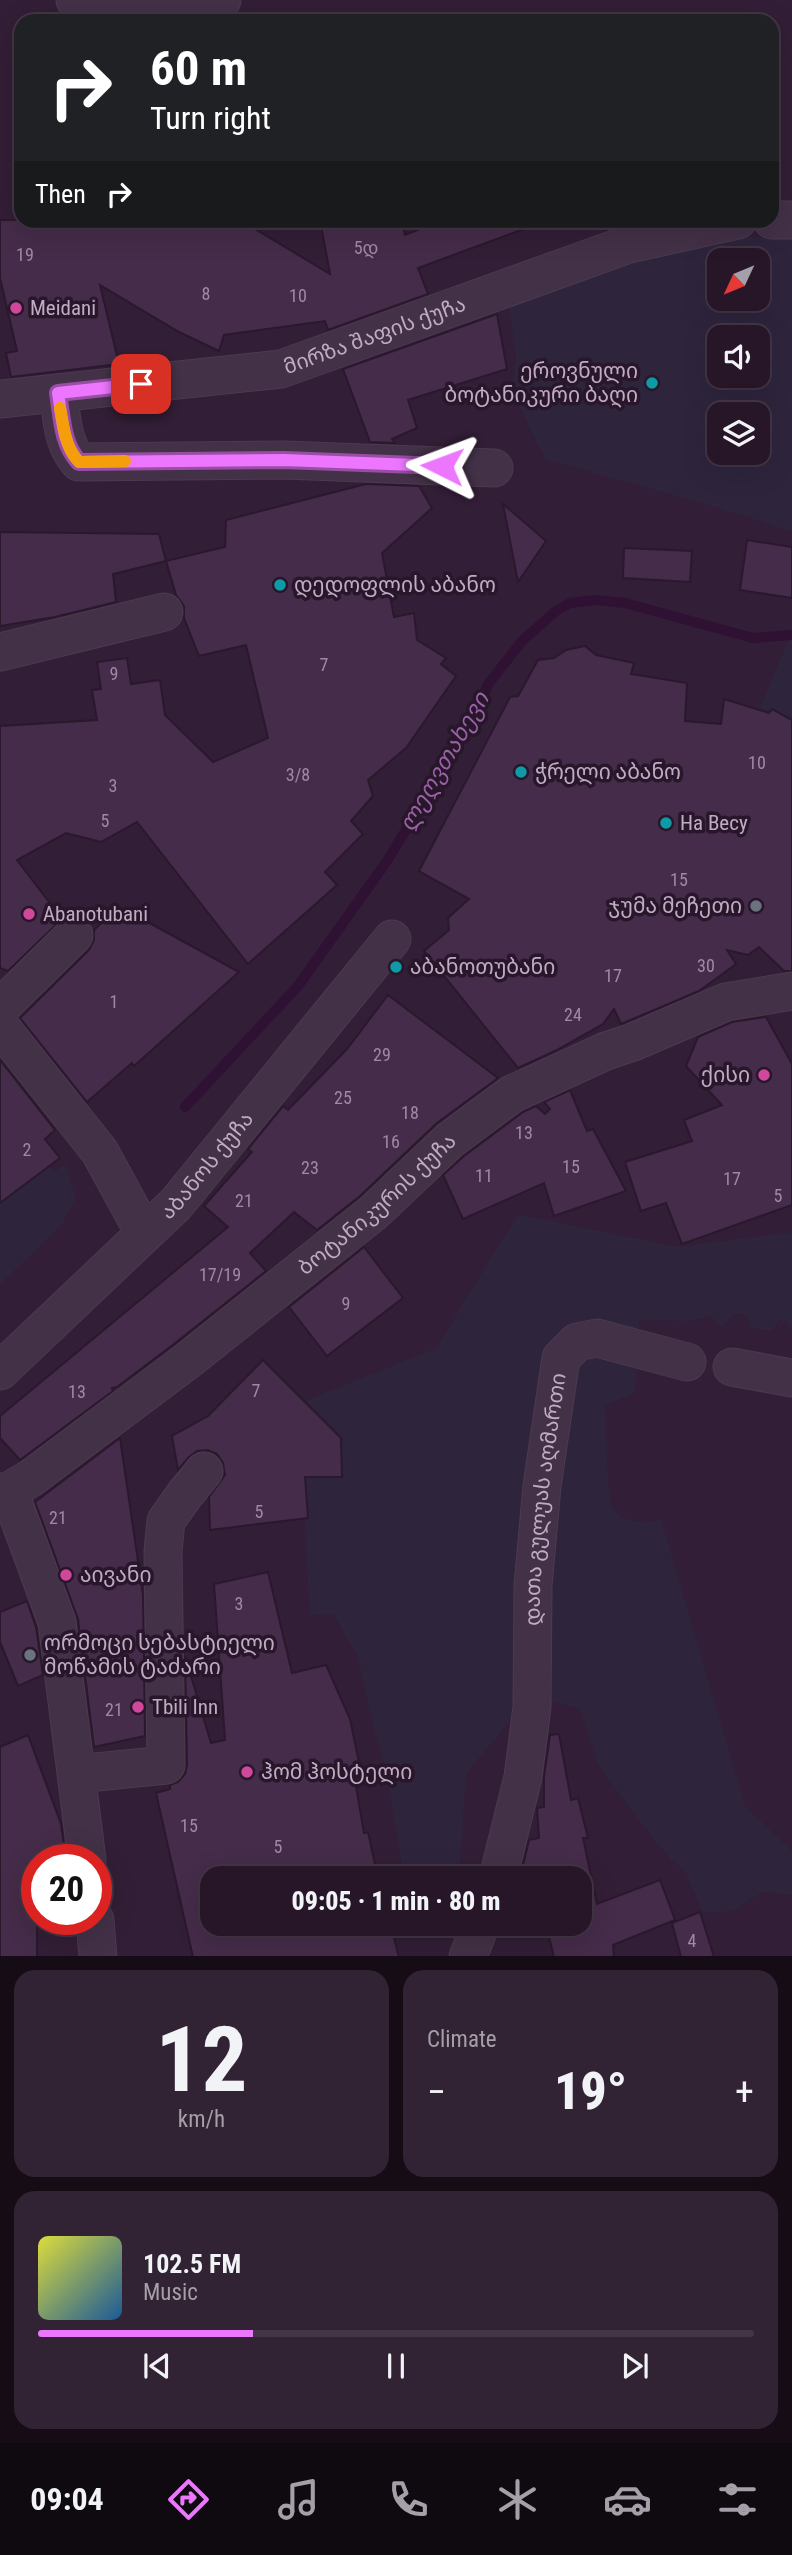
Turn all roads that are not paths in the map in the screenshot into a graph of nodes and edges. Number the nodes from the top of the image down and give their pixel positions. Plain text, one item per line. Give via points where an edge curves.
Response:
1 (75, 0) edge
2 (222, 0) edge
3 (138, 7) edge
4 (702, 228) edge
5 (58, 393) junction
6 (0, 399) edge
7 (494, 468) dead end
8 (164, 612) dead end
9 (0, 652) edge
10 (74, 935) dead end
11 (392, 939) dead end
12 (792, 991) edge
13 (0, 1008) edge
14 (0, 1026) edge
15 (144, 1233) junction
16 (687, 1362) dead end
17 (732, 1367) dead end
18 (0, 1371) edge
19 (792, 1378) edge
20 (204, 1471) dead end
21 (5, 1491) edge
22 (77, 1774) junction
23 (86, 1844) edge
24 (501, 1866) edge
25 (96, 1935) edge
26 (476, 1936) edge
27 (98, 1956) edge
28 (468, 1956) edge

1 - 3 street
2 - 3 street
4 - 5 street, მირზა შაფის ქუჩა via 629,244 281,369
5 - 6 street, მირზა შაფის ქუჩა
5 - 7 street via 65,437 79,462 284,460
8 - 9 street
10 - 13 street
11 - 15 street, აბანოს ქუჩა via 176,1204
12 - 21 street, ბოტანიკურის ქუჩა via 726,1002 512,1094 450,1140 374,1212 187,1361 31,1478
14 - 15 street via 100,1152
15 - 18 street, აბანოს ქუჩა
16 - 24 street, დათა გულუას აღმართი via 597,1338 577,1342 561,1358 533,1586 533,1694 523,1777
17 - 19 street
20 - 22 street via 166,1521 163,1551 172,1764
21 - 22 street via 57,1622
22 - 23 street
25 - 27 street
26 - 28 street

